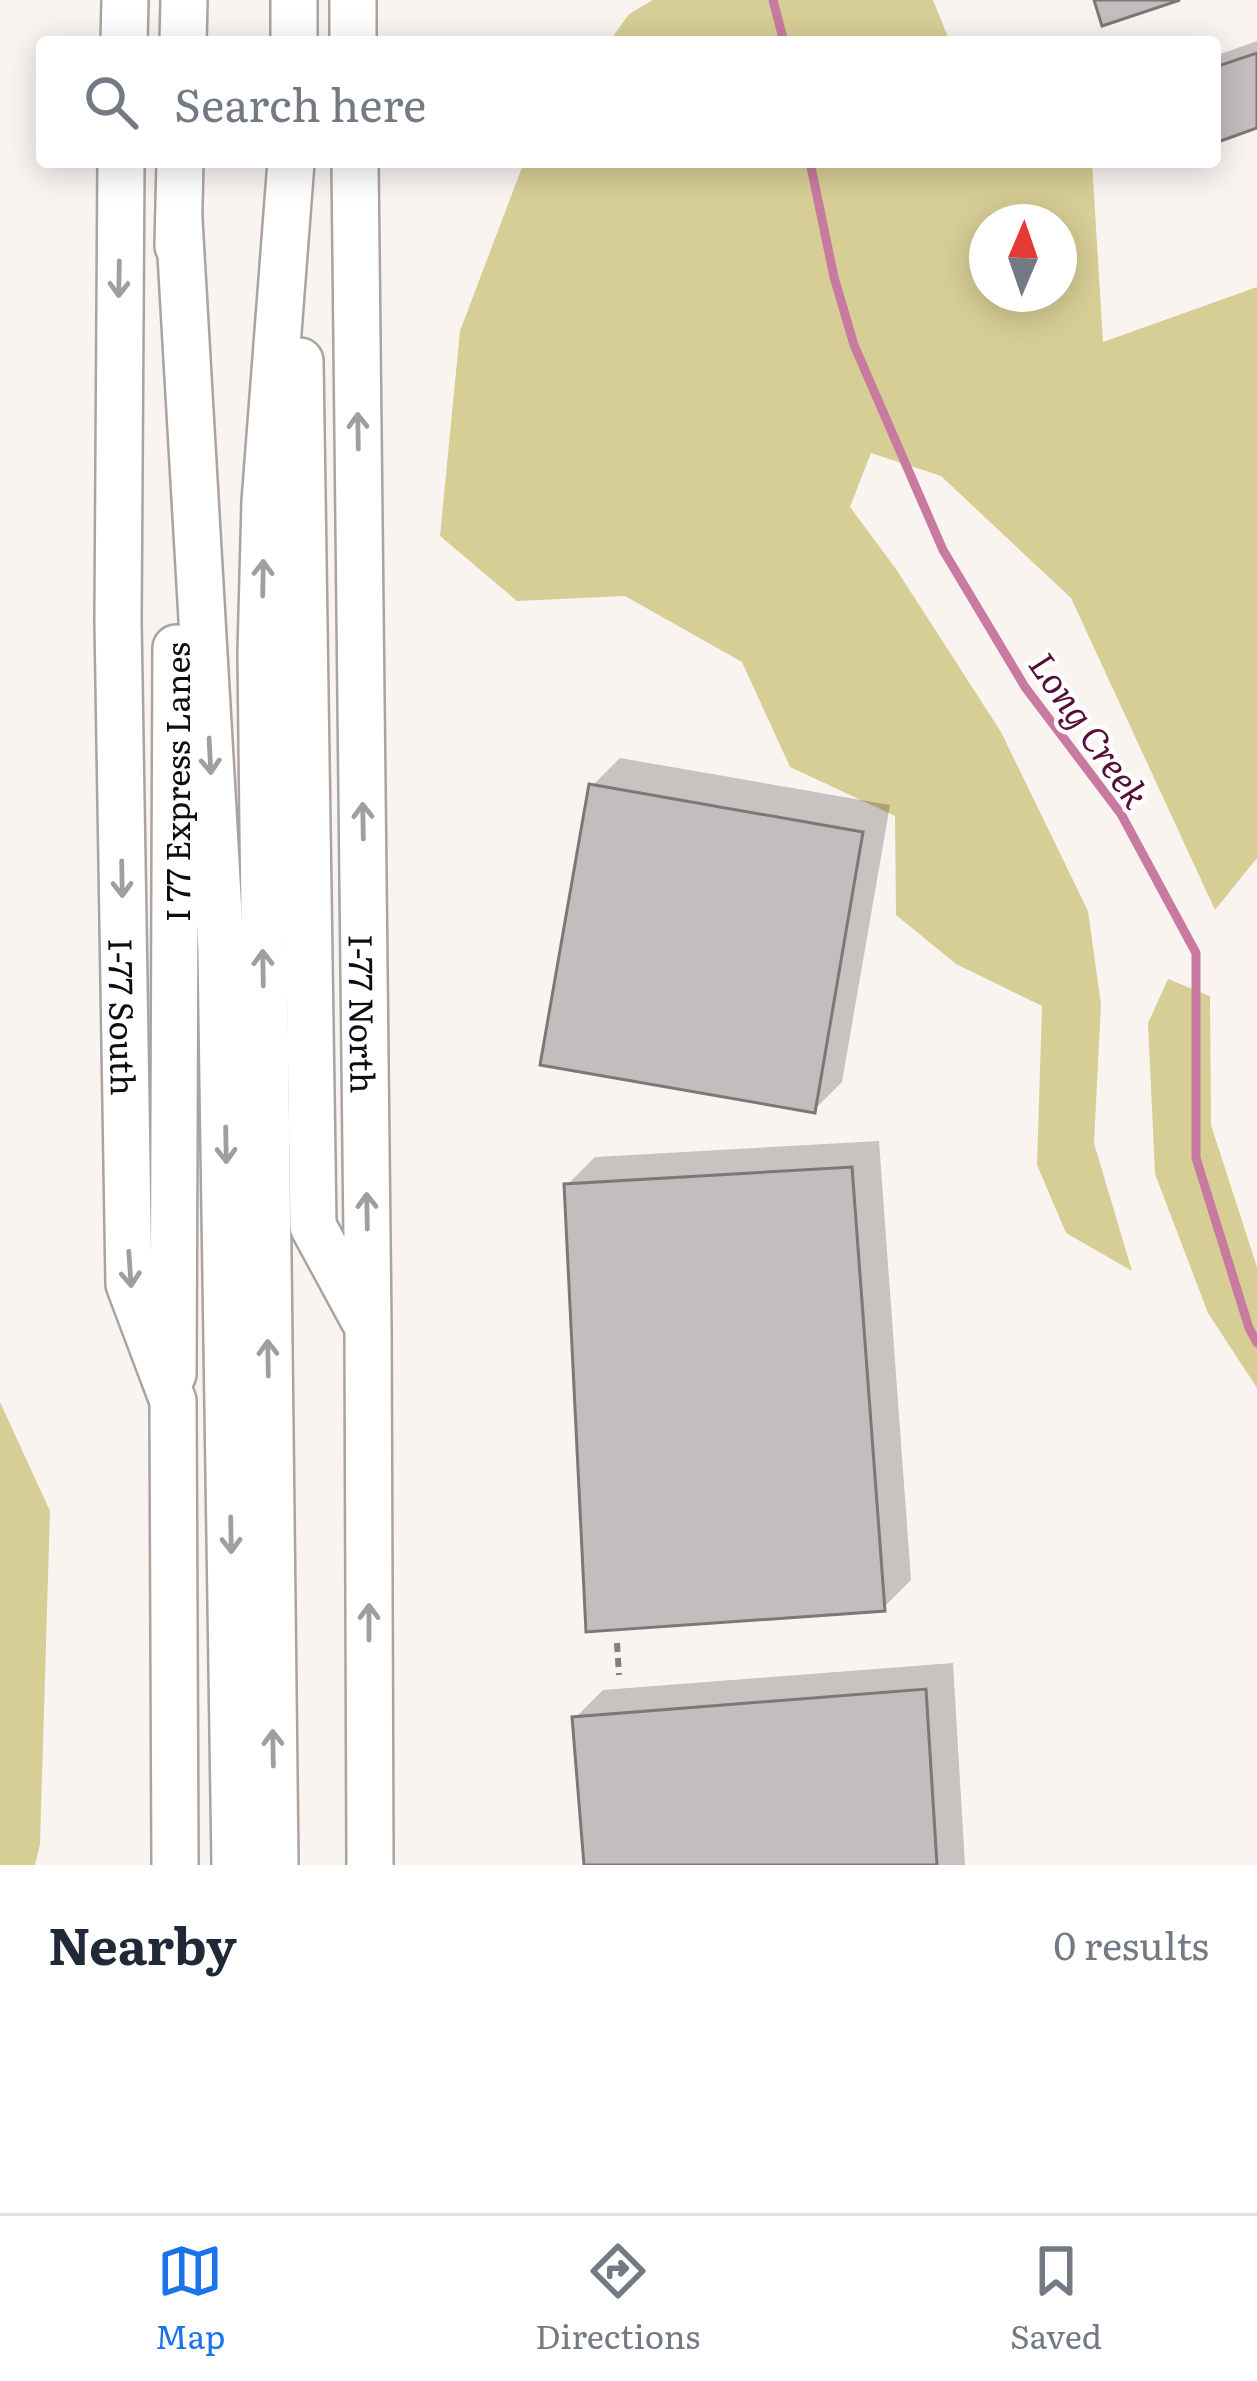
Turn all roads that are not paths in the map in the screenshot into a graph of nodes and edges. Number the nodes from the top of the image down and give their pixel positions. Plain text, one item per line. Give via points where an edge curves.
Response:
1 (125, 0) edge
2 (184, 0) edge
3 (294, 0) edge
4 (352, 0) edge
5 (124, 36) edge
6 (183, 36) edge
7 (294, 36) edge
8 (353, 36) edge
9 (121, 168) edge
10 (180, 168) edge
11 (293, 168) edge
12 (294, 168) edge
13 (355, 168) edge
14 (179, 220) junction
15 (368, 1328) junction
16 (172, 1401) junction
17 (175, 1865) edge
18 (236, 1865) edge
19 (275, 1865) edge
20 (370, 1865) edge

1 - 5 highway
2 - 6 highway
3 - 7 highway
4 - 8 highway
9 -> 16 highway, I-77 South via 118,621 129,1284
10 - 14 highway, I 77 Express Lanes
19 -> 11 highway via 261,652 265,502
12 - 15 highway via 314,1226
15 -> 13 highway, I-77 North
14 - 16 highway, I 77 Express Lanes
14 -> 18 highway via 221,949
20 -> 15 highway, I-77 North
16 - 17 highway, I-77 South

